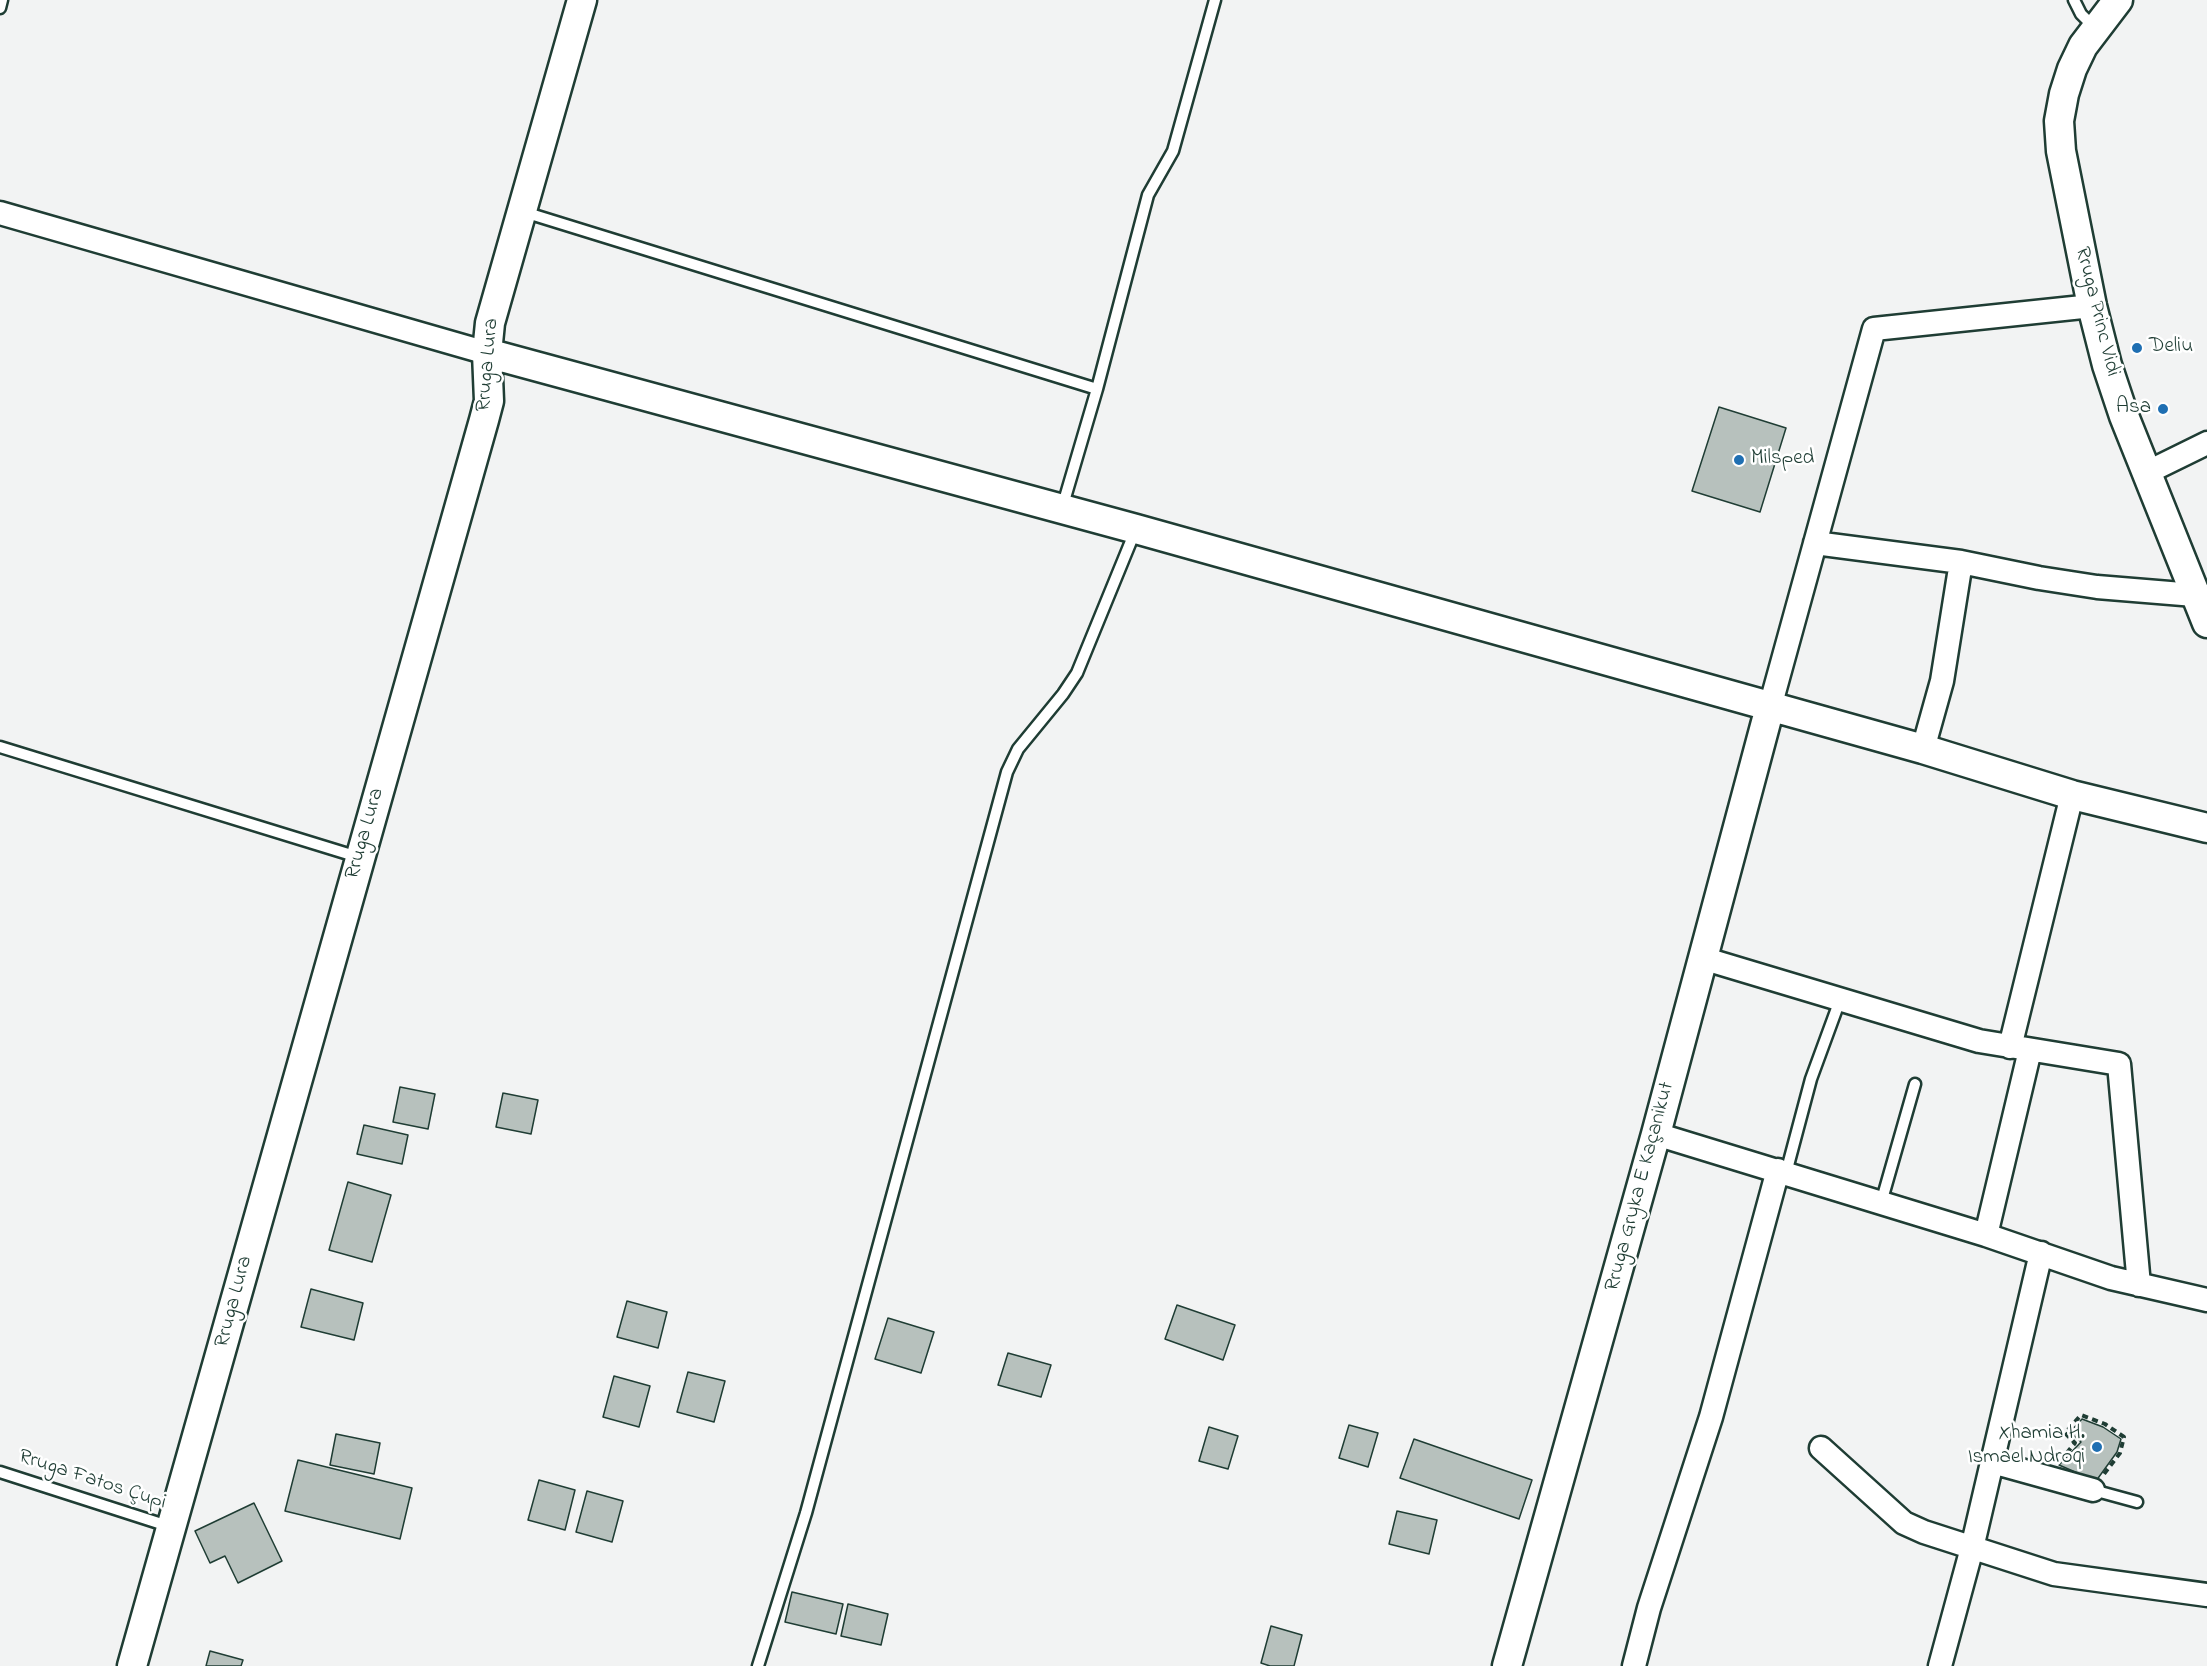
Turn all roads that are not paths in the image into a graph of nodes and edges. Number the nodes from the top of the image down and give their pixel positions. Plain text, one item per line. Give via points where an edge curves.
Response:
1 (2, 0) edge
2 (582, 0) edge
3 (1215, 0) edge
4 (2074, 0) edge
5 (2118, 0) edge
6 (0, 8) edge
7 (2096, 28) junction
8 (522, 211) junction
9 (0, 213) edge
10 (2092, 306) junction
11 (487, 352) junction
12 (1097, 389) junction
13 (2207, 443) edge
14 (2146, 473) junction
15 (1062, 508) junction
16 (1136, 529) junction
17 (1815, 543) junction
18 (1961, 562) junction
19 (2201, 596) edge
20 (2207, 623) edge
21 (1770, 707) junction
22 (0, 747) edge
23 (1923, 750) junction
24 (2072, 795) junction
25 (2207, 828) edge
26 (359, 858) junction
27 (1702, 958) junction
28 (1840, 1000) junction
29 (2020, 1048) junction
30 (1915, 1084) dead end
31 (1656, 1134) junction
32 (1782, 1172) junction
33 (1881, 1203) junction
34 (1986, 1236) junction
35 (2041, 1254) junction
36 (2139, 1285) junction
37 (2207, 1300) edge
38 (1821, 1448) dead end
39 (1992, 1462) junction
40 (0, 1472) edge
41 (2093, 1490) joint
42 (2137, 1502) dead end
43 (172, 1528) junction
44 (1972, 1548) junction
45 (2207, 1595) edge
46 (132, 1666) edge
47 (758, 1666) edge
48 (1507, 1666) edge
49 (1634, 1666) edge
50 (1940, 1666) edge

1 - 6 lane
2 - 8 street, Rruga Lura
3 - 12 lane via 1173,151 1148,195
4 - 7 lane via 2081,14
5 - 7 street, Rruga Princ Vidi
7 - 10 street, Rruga Princ Vidi via 2072,69 2059,121 2061,151
8 - 11 street, Rruga Lura via 490,322
8 - 12 lane
9 - 11 street
10 - 14 street, Rruga Princ Vidi via 2114,385
10 - 17 street via 1874,329
11 - 15 street
11 - 26 street, Rruga Lura via 489,402
12 - 15 lane
13 - 14 street
14 - 19 street, Rruga Princ Vidi
15 - 16 street
16 - 21 street
16 - 47 lane via 1077,673 1018,750 1007,772 807,1513
17 - 18 street
17 - 21 street
18 - 19 street via 2097,587
18 - 23 street via 1942,681
19 - 20 street, Rruga Princ Vidi
21 - 23 street
21 - 27 street, Rruga Gryka E Kaçanikut
22 - 26 lane
23 - 24 street
24 - 25 street
24 - 29 street
26 - 43 street, Rruga Lura
27 - 28 street
27 - 31 street, Rruga Gryka E Kaçanikut
28 - 29 street via 1979,1041
28 - 32 lane
29 - 34 street
29 - 36 street via 2119,1064
30 - 33 lane
31 - 32 street
31 - 48 street, Rruga Gryka E Kaçanikut
32 - 33 street
32 - 49 street
33 - 34 street
34 - 35 street
35 - 36 street
35 - 39 street
36 - 37 street
38 - 44 street via 1904,1522
39 - 41 street
39 - 44 street
40 - 43 lane, Rruga Fatos Çupi
41 - 42 lane
43 - 46 street, Rruga Lura
44 - 45 street via 2054,1574
44 - 50 street

